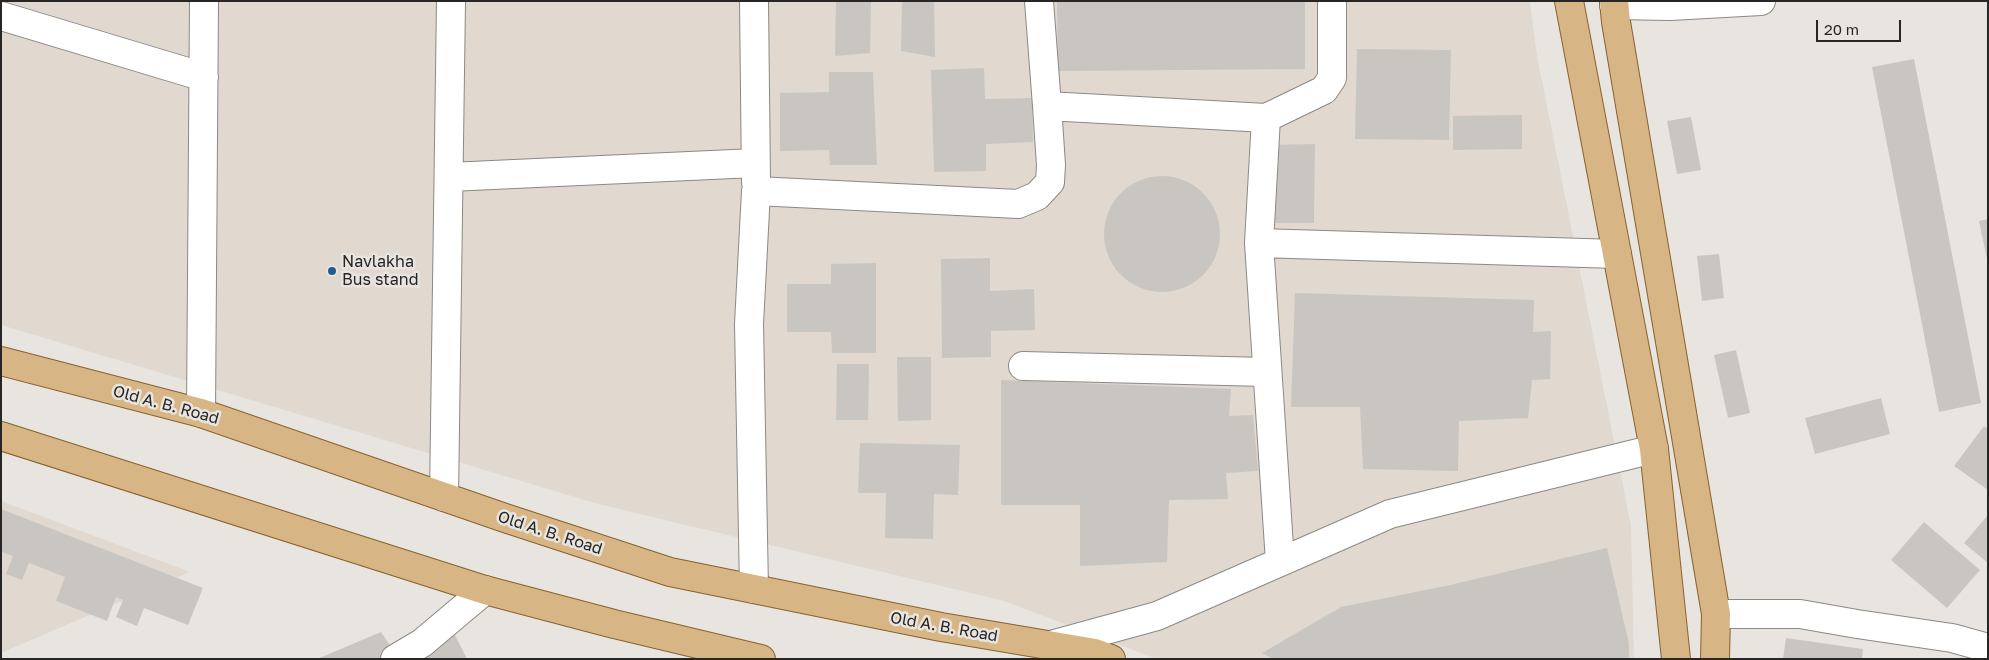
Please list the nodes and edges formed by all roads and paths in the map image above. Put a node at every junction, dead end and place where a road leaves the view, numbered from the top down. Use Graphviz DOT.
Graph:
graph roads {
  1 [pos="204,1"];
  2 [pos="451,1"];
  3 [pos="754,1"];
  4 [pos="1039,1"];
  5 [pos="1332,1"];
  6 [pos="1569,1"];
  7 [pos="1761,1"];
  8 [pos="1729,2"];
  9 [pos="1614,3"];
  10 [pos="1,16"];
  11 [pos="204,77"];
  12 [pos="1046,106"];
  13 [pos="1266,118"];
  14 [pos="755,163"];
  15 [pos="449,177"];
  16 [pos="756,191"];
  17 [pos="1259,243"];
  18 [pos="1617,254"];
  19 [pos="1,361"];
  20 [pos="1023,366"];
  21 [pos="1266,372"];
  22 [pos="201,413"];
  23 [pos="1,436"];
  24 [pos="1654,449"];
  25 [pos="444,496"];
  26 [pos="1280,562"];
  27 [pos="485,590"];
  28 [pos="754,590"];
  29 [pos="1716,614"];
  30 [pos="1051,646"];
  31 [pos="1988,648"];
  32 [pos="395,659"];
  33 [pos="761,659"];
  34 [pos="1111,659"];
  35 [pos="1676,659"];
  36 [pos="1715,659"];
  1 -- 11 [label="street"];
  2 -- 15 [label="street"];
  3 -- 14 [label="street"];
  4 -- 12 [label="street"];
  5 -- 13 [label="street"];
  6 -- 18 [label="main road"];
  7 -- 8 [label="street"];
  8 -- 9 [label="street"];
  9 -- 29 [label="main road"];
  10 -- 11 [label="street"];
  11 -- 22 [label="street"];
  12 -- 13 [label="street"];
  12 -- 16 [label="street"];
  13 -- 17 [label="street"];
  14 -- 15 [label="street"];
  14 -- 16 [label="street"];
  15 -- 25 [label="street"];
  16 -- 28 [label="street"];
  17 -- 18 [label="street"];
  17 -- 21 [label="street"];
  18 -- 24 [label="main road"];
  19 -- 22 [label="main road, Old A. B. Road"];
  20 -- 21 [label="street"];
  21 -- 26 [label="street"];
  22 -- 25 [label="main road, Old A. B. Road"];
  23 -- 27 [label="main road"];
  24 -- 26 [label="street"];
  24 -- 35 [label="main road"];
  25 -- 28 [label="main road, Old A. B. Road"];
  26 -- 30 [label="street"];
  27 -- 32 [label="street"];
  27 -- 33 [label="main road"];
  28 -- 30 [label="main road, Old A. B. Road"];
  29 -- 31 [label="street"];
  29 -- 36 [label="main road"];
  30 -- 34 [label="main road, Old A. B. Road"];
}
